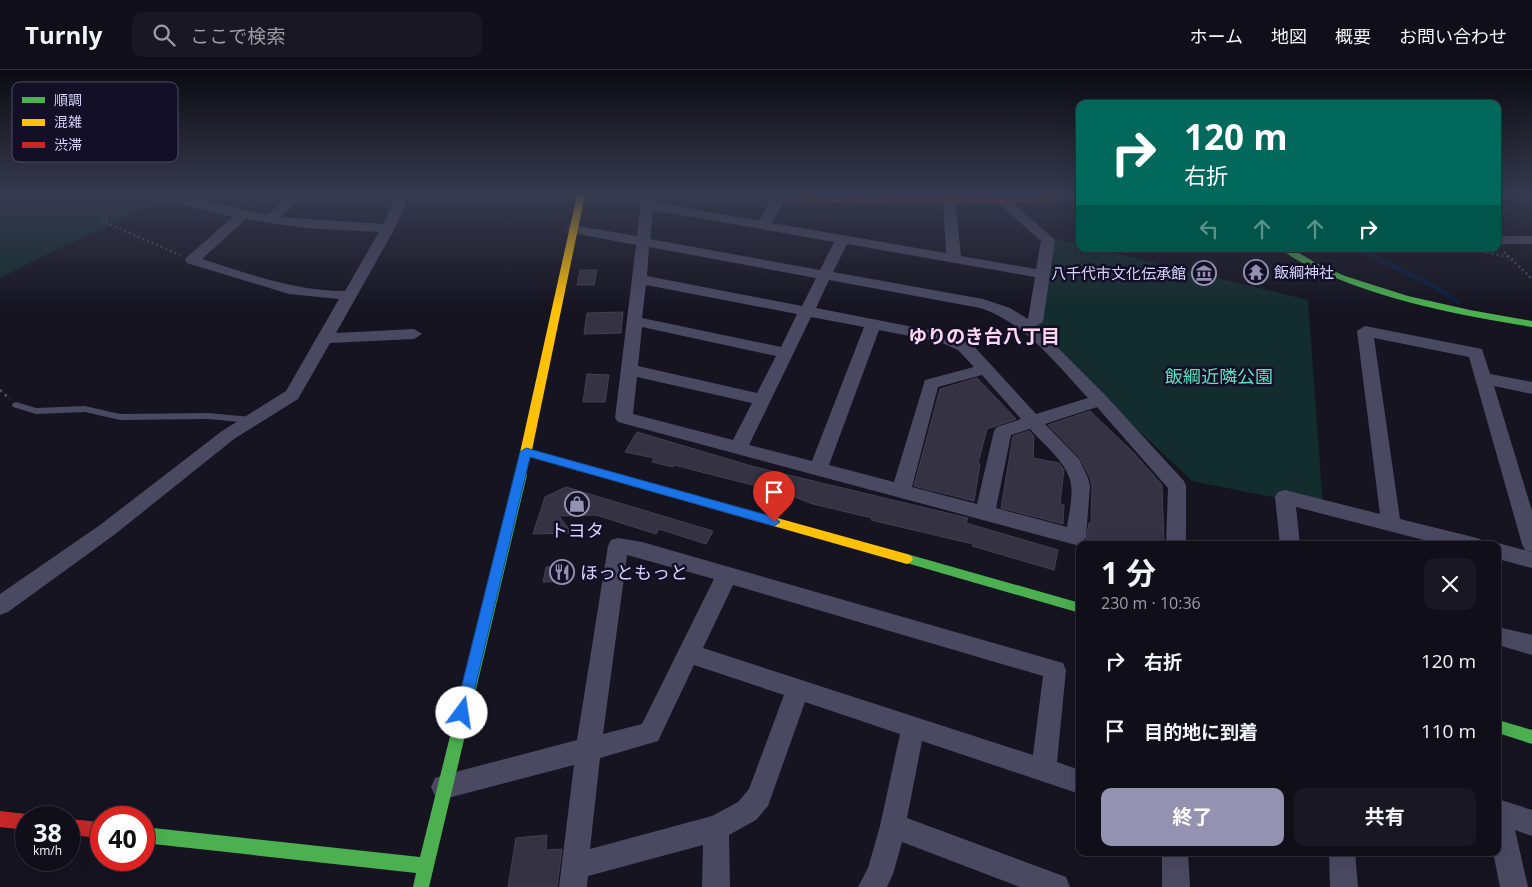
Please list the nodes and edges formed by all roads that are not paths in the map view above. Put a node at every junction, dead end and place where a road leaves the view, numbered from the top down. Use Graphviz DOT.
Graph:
graph roads {
  1 [pos="222,233"];
  2 [pos="385,233"];
  3 [pos="572,233"];
  4 [pos="601,233"];
  5 [pos="644,233"];
  6 [pos="803,233"];
  7 [pos="952,233"];
  8 [pos="1040,233"];
  9 [pos="842,240"];
  10 [pos="1501,240"];
  11 [pos="1532,240"];
  12 [pos="643,241"];
  13 [pos="1290,252"];
  14 [pos="954,259"];
  15 [pos="825,274"];
  16 [pos="1042,274"];
  17 [pos="640,279"];
  18 [pos="348,295"];
  19 [pos="806,312"];
  20 [pos="635,321"];
  21 [pos="873,324"];
  22 [pos="1026,324"];
  23 [pos="1532,324"];
  24 [pos="414,334"];
  25 [pos="325,338"];
  26 [pos="786,353"];
  27 [pos="985,369"];
  28 [pos="630,370"];
  29 [pos="1484,378"];
  30 [pos="1532,388"];
  31 [pos="762,400"];
  32 [pos="1100,400"];
  33 [pos="16,405"];
  34 [pos="254,420"];
  35 [pos="1031,421"];
  36 [pos="738,449"];
  37 [pos="526,452"];
  38 [pos="818,469"];
  39 [pos="901,491"];
  40 [pos="985,513"];
  41 [pos="1391,524"];
  42 [pos="1176,541"];
  43 [pos="1290,541"];
  44 [pos="1457,541"];
  45 [pos="1532,544"];
  46 [pos="1501,552"];
  47 [pos="1532,560"];
  48 [pos="727,575"];
  49 [pos="0,606"];
  50 [pos="1076,607"];
  51 [pos="1501,637"];
  52 [pos="1532,645"];
  53 [pos="687,653"];
  54 [pos="798,689"];
  55 [pos="913,727"];
  56 [pos="1501,728"];
  57 [pos="1532,736"];
  58 [pos="588,751"];
  59 [pos="1044,770"];
  60 [pos="1076,781"];
  61 [pos="444,787"];
  62 [pos="1501,814"];
  63 [pos="0,819"];
  64 [pos="15,821"];
  65 [pos="1532,823"];
  66 [pos="893,826"];
  67 [pos="1501,827"];
  68 [pos="716,828"];
  69 [pos="155,836"];
  70 [pos="1175,856"];
  71 [pos="1342,856"];
  72 [pos="425,866"];
  73 [pos="574,877"];
  74 [pos="1028,882"];
  75 [pos="421,887"];
  76 [pos="716,887"];
  77 [pos="872,887"];
  78 [pos="1056,887"];
  79 [pos="1176,887"];
  80 [pos="1344,887"];
  81 [pos="1514,887"];
  1 -- 18 [label="street"];
  2 -- 18 [label="street"];
  3 -- 37 [label="street"];
  4 -- 12 [label="street"];
  5 -- 12 [label="street"];
  6 -- 9 [label="street"];
  7 -- 14 [label="street"];
  8 -- 16 [label="street"];
  9 -- 14 [label="street"];
  9 -- 15 [label="street"];
  10 -- 11 [label="street"];
  12 -- 15 [label="street"];
  12 -- 17 [label="street"];
  13 -- 23 [label="street"];
  14 -- 16 [label="street"];
  15 -- 19 [label="street"];
  15 -- 22 [label="street"];
  16 -- 22 [label="street"];
  17 -- 19 [label="street"];
  17 -- 20 [label="street"];
  18 -- 25 [label="street"];
  19 -- 21 [label="street"];
  19 -- 26 [label="street"];
  20 -- 26 [label="street"];
  20 -- 28 [label="street"];
  21 -- 27 [label="street"];
  21 -- 38 [label="street"];
  22 -- 32 [label="street"];
  24 -- 25 [label="street"];
  25 -- 34 [label="street"];
  26 -- 31 [label="street"];
  27 -- 35 [label="street"];
  27 -- 39 [label="street"];
  28 -- 31 [label="street"];
  28 -- 36 [label="street"];
  29 -- 30 [label="street"];
  29 -- 41 [label="street"];
  29 -- 45 [label="street"];
  31 -- 36 [label="street"];
  32 -- 35 [label="street"];
  32 -- 42 [label="street"];
  33 -- 34 [label="lane"];
  34 -- 49 [label="street"];
  35 -- 40 [label="street"];
  35 -- 40 [label="street"];
  36 -- 38 [label="street"];
  37 -- 50 [label="street"];
  37 -- 61 [label="street"];
  38 -- 39 [label="street"];
  39 -- 40 [label="street"];
  41 -- 43 [label="street"];
  41 -- 44 [label="street"];
  46 -- 47 [label="street"];
  48 -- 53 [label="street"];
  48 -- 58 [label="street"];
  48 -- 59 [label="street"];
  51 -- 52 [label="street"];
  53 -- 54 [label="street"];
  53 -- 58 [label="street"];
  54 -- 55 [label="street"];
  54 -- 68 [label="street"];
  55 -- 59 [label="street"];
  55 -- 66 [label="street"];
  56 -- 57 [label="street"];
  58 -- 61 [label="street"];
  58 -- 73 [label="street"];
  59 -- 60 [label="street"];
  61 -- 72 [label="street"];
  62 -- 65 [label="street"];
  63 -- 64 [label="street"];
  66 -- 74 [label="street"];
  66 -- 77 [label="street"];
  67 -- 81 [label="street"];
  68 -- 73 [label="street"];
  68 -- 76 [label="street"];
  69 -- 72 [label="street"];
  70 -- 79 [label="street"];
  71 -- 80 [label="street"];
  72 -- 75 [label="street"];
  74 -- 78 [label="street"];
}
